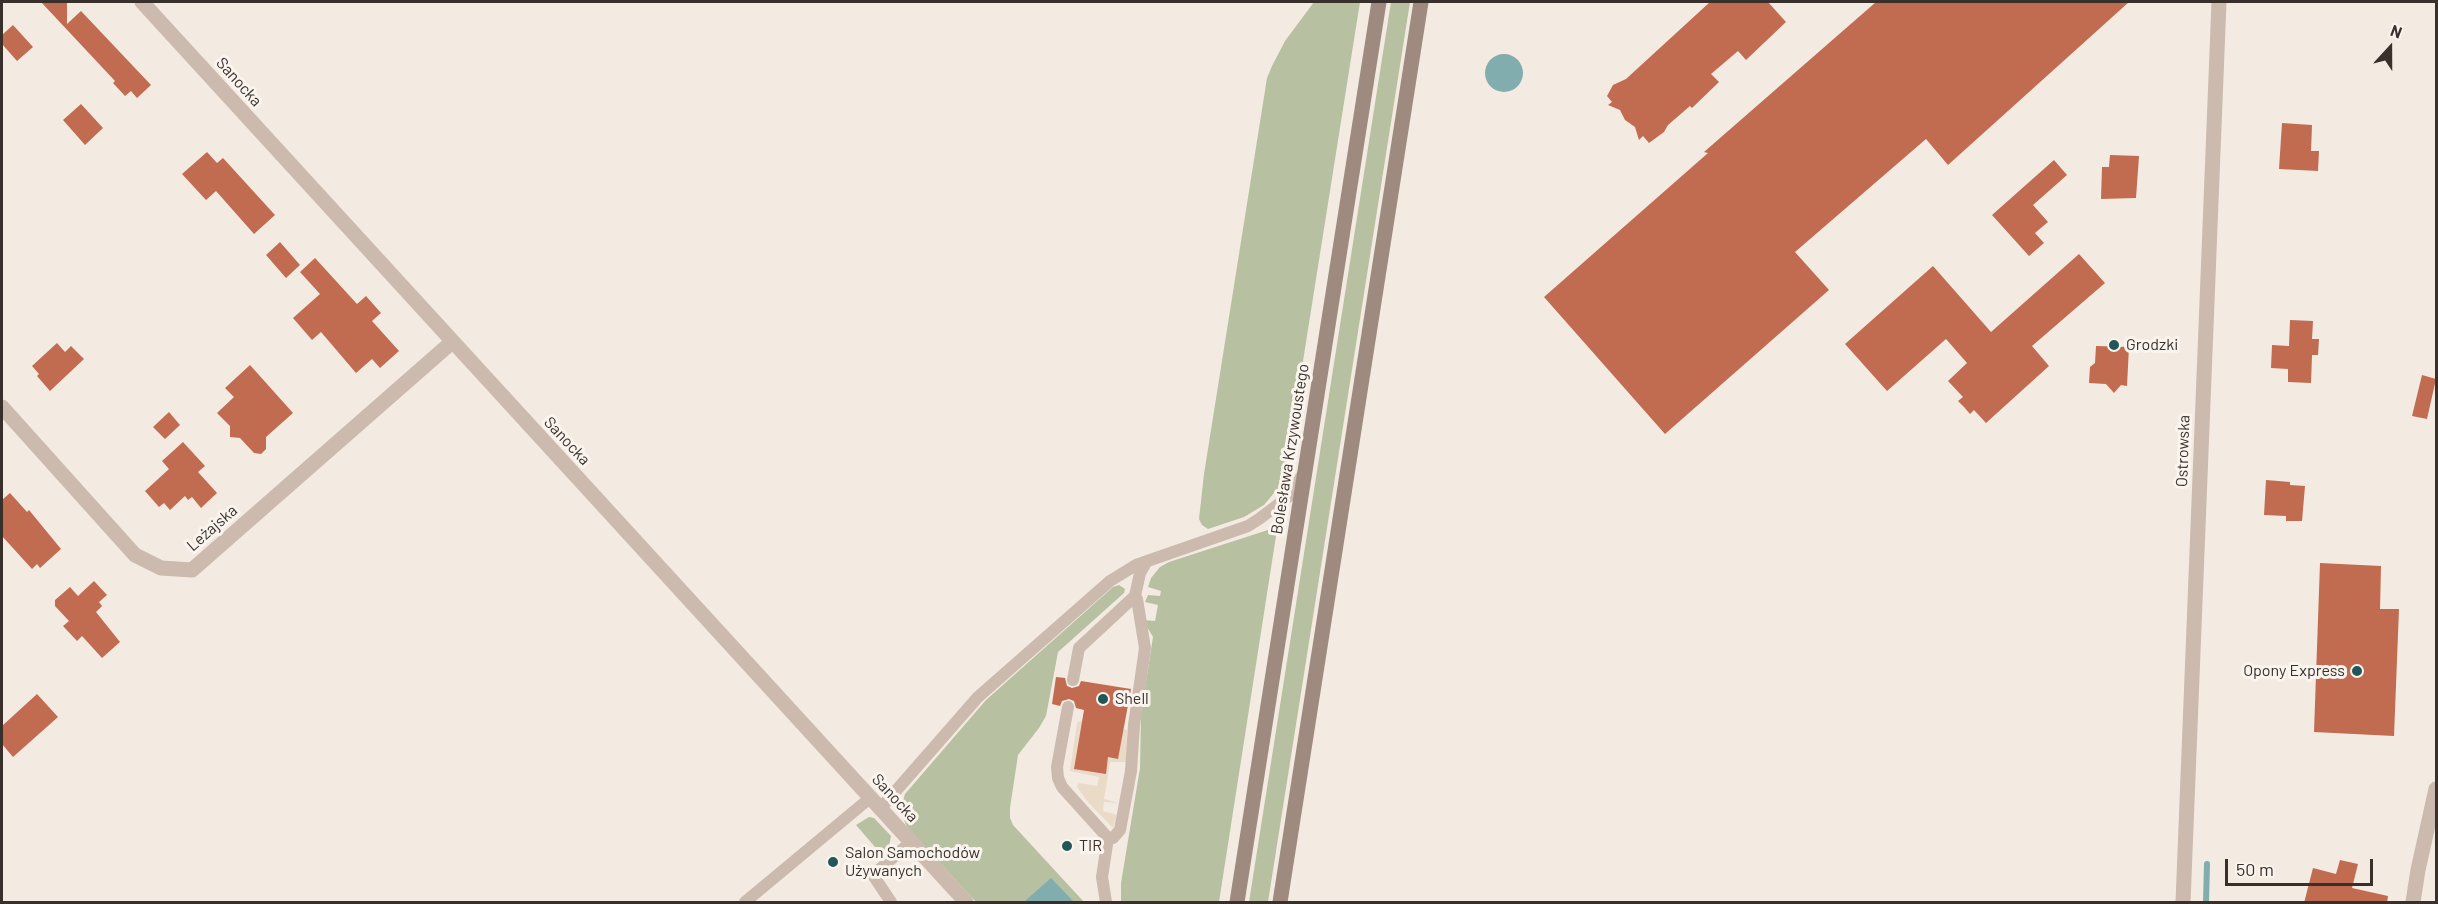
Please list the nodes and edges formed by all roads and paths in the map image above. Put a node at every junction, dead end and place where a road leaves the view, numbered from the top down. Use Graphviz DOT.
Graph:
graph roads {
  1 [pos="142,2"];
  2 [pos="1379,2"];
  3 [pos="1421,2"];
  4 [pos="2219,2"];
  5 [pos="452,342"];
  6 [pos="2,407"];
  7 [pos="1305,467"];
  8 [pos="1147,561"];
  9 [pos="1134,596"];
  10 [pos="1073,680"];
  11 [pos="1068,707"];
  12 [pos="2436,789"];
  13 [pos="875,804"];
  14 [pos="1108,838"];
  15 [pos="911,842"];
  16 [pos="745,903"];
  17 [pos="891,903"];
  18 [pos="966,903"];
  19 [pos="1106,903"];
  20 [pos="1238,903"];
  21 [pos="1280,903"];
  22 [pos="2183,903"];
  23 [pos="2413,903"];
  1 -- 5 [label="street, Sanocka"];
  2 -- 7 [label="main road, Bolesława Krzywoustego"];
  3 -- 21 [label="main road"];
  4 -- 22 [label="street, Ostrowska"];
  5 -- 6 [label="street, Leżajska"];
  5 -- 13 [label="street, Sanocka"];
  7 -- 8 [label="lane"];
  7 -- 20 [label="main road, Bolesława Krzywoustego"];
  8 -- 9 [label="lane"];
  8 -- 13 [label="lane"];
  9 -- 10 [label="lane"];
  9 -- 14 [label="lane"];
  11 -- 14 [label="lane"];
  12 -- 23 [label="street"];
  13 -- 15 [label="street, Sanocka"];
  13 -- 16 [label="lane"];
  14 -- 19 [label="lane"];
  15 -- 17 [label="lane"];
  15 -- 18 [label="street, Sanocka"];
}
